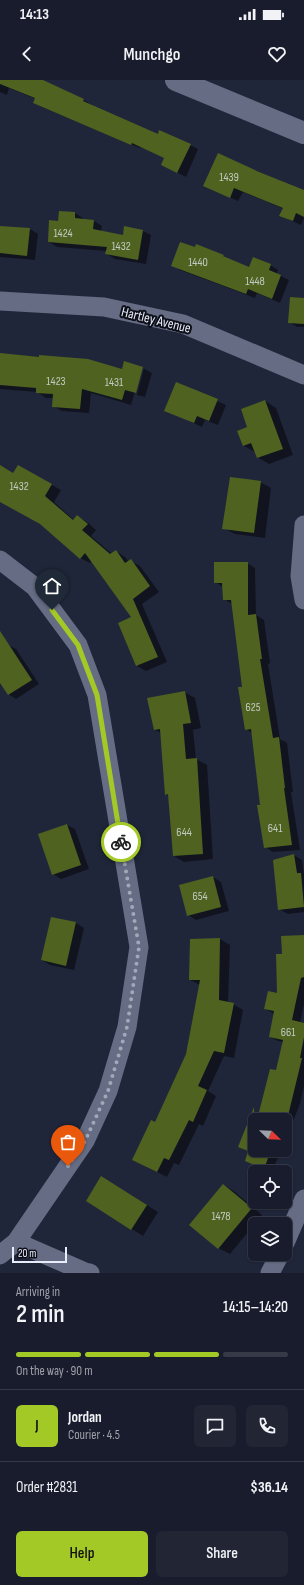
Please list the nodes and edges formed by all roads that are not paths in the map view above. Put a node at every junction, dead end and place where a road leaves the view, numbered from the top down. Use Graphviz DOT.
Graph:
graph roads {
  1 [pos="176,80"];
  2 [pos="304,133"];
  3 [pos="0,301"];
  4 [pos="304,375"];
  5 [pos="304,525"];
  6 [pos="0,560"];
  7 [pos="304,600"];
  8 [pos="304,1199"];
  9 [pos="292,1227"];
  10 [pos="16,1242"];
  11 [pos="0,1255"];
  12 [pos="276,1261"];
  13 [pos="90,1273"];
  14 [pos="270,1273"];
  1 -- 2 [label="street"];
  3 -- 4 [label="street, Hartley Avenue"];
  5 -- 7 [label="street"];
  6 -- 10 [label="street"];
  8 -- 9 [label="street"];
  10 -- 11 [label="street"];
  10 -- 13 [label="street"];
  12 -- 14 [label="street"];
}
